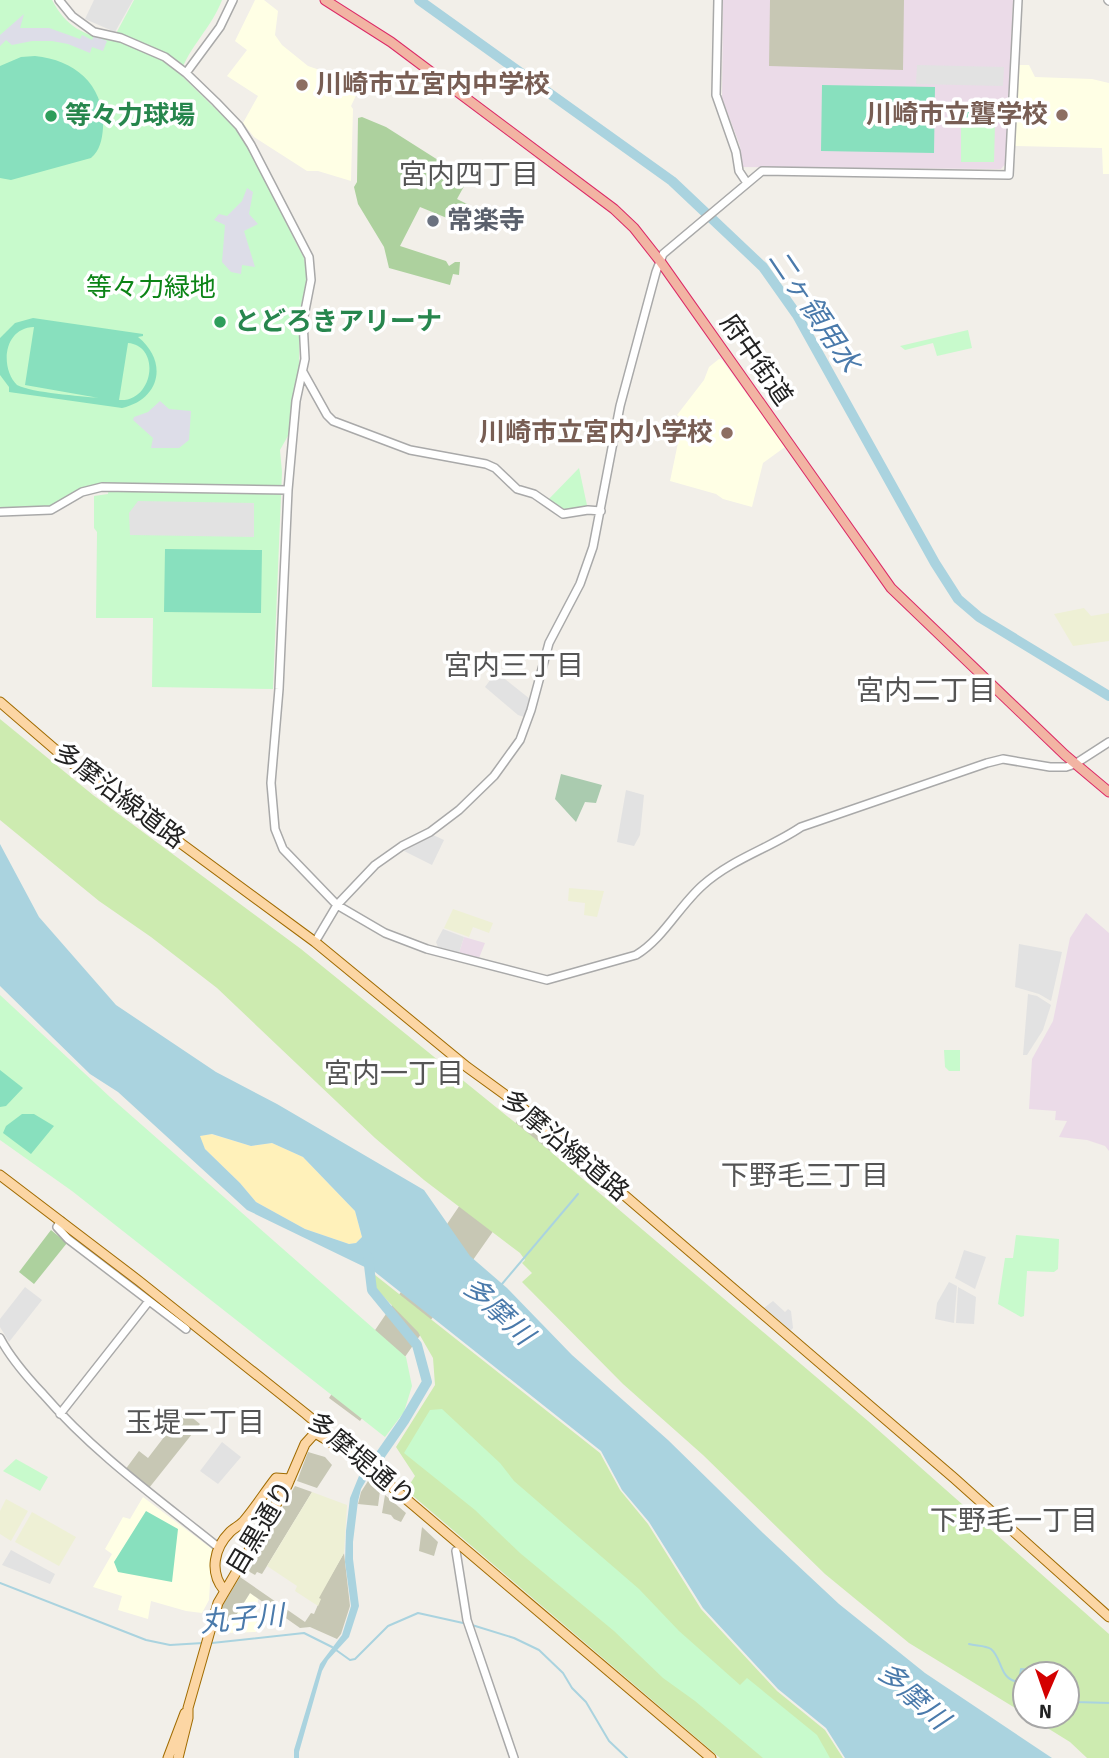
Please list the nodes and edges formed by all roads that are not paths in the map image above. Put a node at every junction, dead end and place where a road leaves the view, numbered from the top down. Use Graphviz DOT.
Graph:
graph roads {
  1 [pos="59,0"];
  2 [pos="233,0"];
  3 [pos="325,0"];
  4 [pos="718,0"];
  5 [pos="1018,0"];
  6 [pos="186,73"];
  7 [pos="747,183"];
  8 [pos="660,261"];
  9 [pos="303,372"];
  10 [pos="288,491"];
  11 [pos="0,512"];
  12 [pos="601,512"];
  13 [pos="0,702"];
  14 [pos="1109,742"];
  15 [pos="1075,764"];
  16 [pos="1109,792"];
  17 [pos="337,905"];
  18 [pos="315,942"];
  19 [pos="0,1175"];
  20 [pos="61,1221"];
  21 [pos="149,1301"];
  22 [pos="186,1329"];
  23 [pos="0,1338"];
  24 [pos="60,1413"];
  25 [pos="353,1454"];
  26 [pos="290,1479"];
  27 [pos="218,1546"];
  28 [pos="456,1550"];
  29 [pos="224,1590"];
  30 [pos="1109,1617"];
  31 [pos="188,1709"];
  32 [pos="169,1758"];
  33 [pos="178,1758"];
  34 [pos="514,1758"];
  35 [pos="711,1758"];
  1 -- 6 [label="street"];
  2 -- 6 [label="street"];
  3 -- 8 [label="highway, 府中街道"];
  4 -- 7 [label="street"];
  5 -- 7 [label="street"];
  6 -- 9 [label="street"];
  7 -- 8 [label="street"];
  8 -- 12 [label="street"];
  8 -- 15 [label="highway, 府中街道"];
  9 -- 10 [label="street"];
  9 -- 12 [label="street"];
  10 -- 11 [label="street"];
  10 -- 17 [label="street"];
  12 -- 17 [label="street"];
  13 -- 18 [label="main road, 多摩沿線道路"];
  14 -- 15 [label="street"];
  15 -- 16 [label="highway, 府中街道"];
  15 -- 17 [label="street"];
  17 -- 18 [label="street"];
  18 -- 30 [label="main road, 多摩沿線道路"];
  19 -- 20 [label="main road, 多摩堤通り"];
  20 -- 21 [label="street"];
  20 -- 25 [label="main road, 多摩堤通り"];
  21 -- 22 [label="street"];
  21 -- 24 [label="street"];
  23 -- 24 [label="street"];
  24 -- 27 [label="street"];
  25 -- 26 [label="main road, 目黒通り"];
  25 -- 35 [label="main road, 多摩堤通り"];
  26 -- 27 [label="main road"];
  26 -- 29 [label="main road, 目黒通り"];
  27 -- 29 [label="main road"];
  28 -- 34 [label="street"];
  29 -- 31 [label="main road, 目黒通り"];
  31 -- 32 [label="main road, 目黒通り"];
  31 -- 33 [label="main road, 目黒通り"];
}
